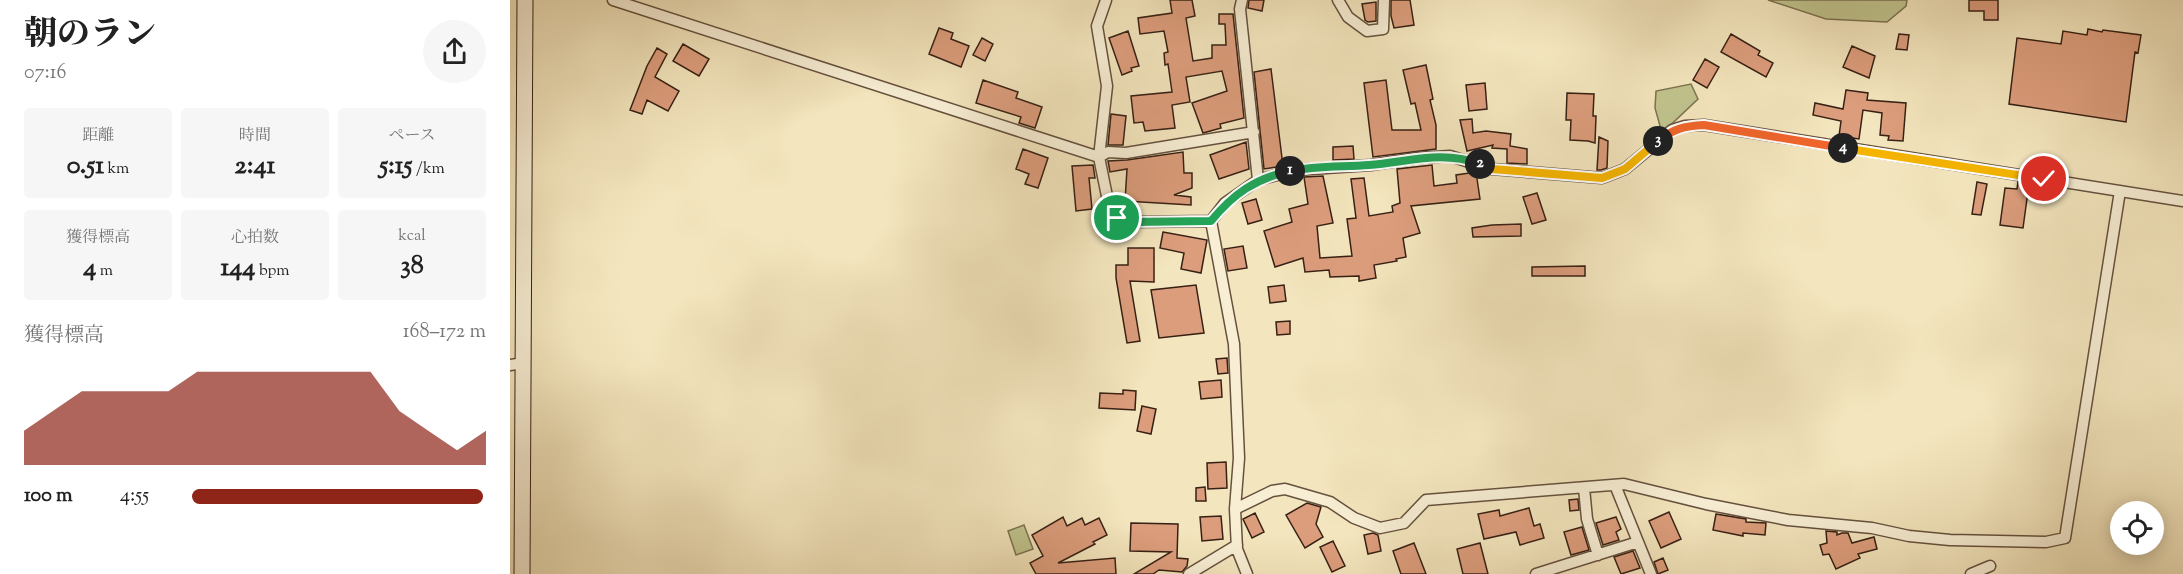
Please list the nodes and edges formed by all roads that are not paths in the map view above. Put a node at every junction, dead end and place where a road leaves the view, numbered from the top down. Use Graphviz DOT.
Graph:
graph roads {
  1 [pos="525,0"];
  2 [pos="613,0"];
  3 [pos="1106,0"];
  4 [pos="1242,0"];
  5 [pos="1338,0"];
  6 [pos="1384,0"];
  7 [pos="1254,132"];
  8 [pos="1099,157"];
  9 [pos="1258,180"];
  10 [pos="2120,191"];
  11 [pos="2183,201"];
  12 [pos="1211,221"];
  13 [pos="517,364"];
  14 [pos="1615,485"];
  15 [pos="1584,488"];
  16 [pos="1235,510"];
  17 [pos="1638,542"];
  18 [pos="1237,545"];
  19 [pos="1598,555"];
  20 [pos="1990,566"];
  21 [pos="522,574"];
  22 [pos="1188,574"];
  23 [pos="1247,574"];
  24 [pos="1536,574"];
  25 [pos="1652,574"];
  26 [pos="1971,574"];
  1 -- 13 [label="street"];
  2 -- 8 [label="street"];
  3 -- 8 [label="street"];
  4 -- 7 [label="street"];
  5 -- 6 [label="street"];
  7 -- 8 [label="street"];
  7 -- 9 [label="street"];
  8 -- 12 [label="street"];
  9 -- 10 [label="street"];
  9 -- 12 [label="street"];
  10 -- 11 [label="street"];
  10 -- 14 [label="street"];
  12 -- 16 [label="street"];
  13 -- 21 [label="street"];
  14 -- 15 [label="street"];
  14 -- 17 [label="street"];
  15 -- 16 [label="street"];
  15 -- 19 [label="street"];
  16 -- 18 [label="street"];
  17 -- 19 [label="street"];
  17 -- 25 [label="street"];
  18 -- 22 [label="street"];
  18 -- 23 [label="street"];
  19 -- 24 [label="street"];
  20 -- 26 [label="street"];
}
